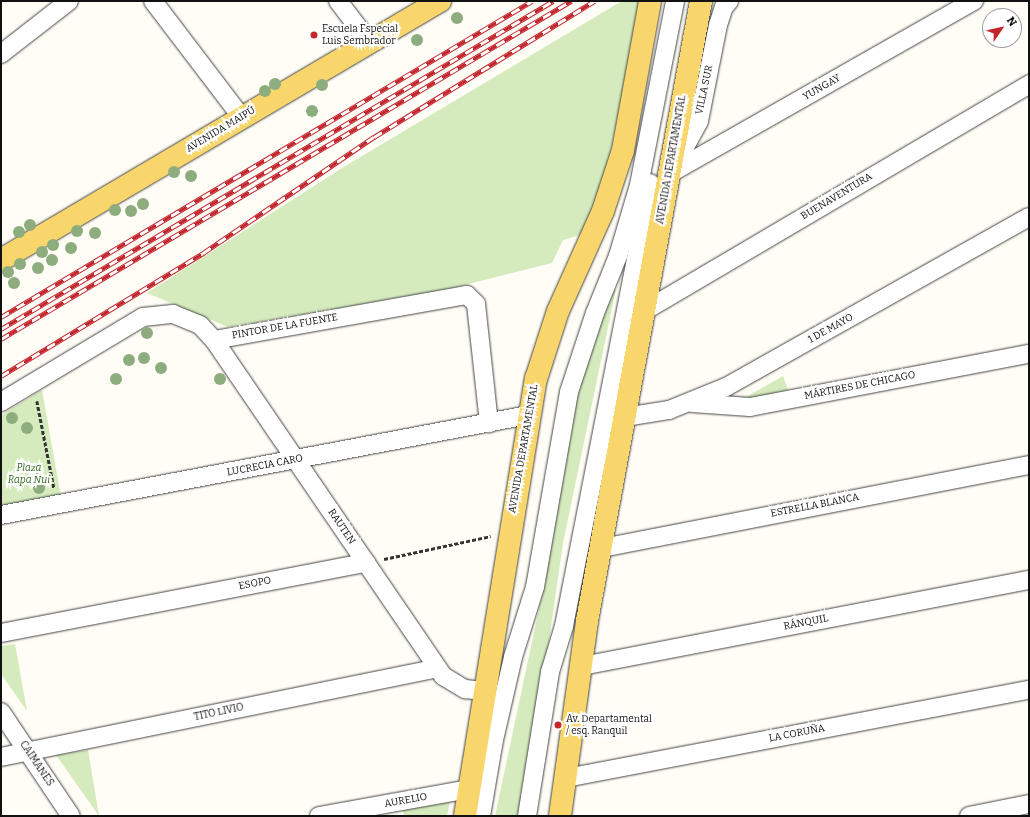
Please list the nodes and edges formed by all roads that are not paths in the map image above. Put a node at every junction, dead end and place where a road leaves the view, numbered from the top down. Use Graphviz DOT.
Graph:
graph roads {
  1 [pos="69,1"];
  2 [pos="153,1"];
  3 [pos="338,1"];
  4 [pos="440,1"];
  5 [pos="650,1"];
  6 [pos="675,1"];
  7 [pos="684,1"];
  8 [pos="701,1"];
  9 [pos="730,1"];
  10 [pos="974,1"];
  11 [pos="370,43"];
  12 [pos="1,54"];
  13 [pos="1029,84"];
  14 [pos="242,118"];
  15 [pos="669,174"];
  16 [pos="1029,217"];
  17 [pos="2,257"];
  18 [pos="646,310"];
  19 [pos="214,340"];
  20 [pos="1029,354"];
  21 [pos="1,402"];
  22 [pos="689,402"];
  23 [pos="528,415"];
  24 [pos="625,417"];
  25 [pos="489,423"];
  26 [pos="295,460"];
  27 [pos="1029,465"];
  28 [pos="1,515"];
  29 [pos="602,548"];
  30 [pos="366,563"];
  31 [pos="1029,580"];
  32 [pos="1,633"];
  33 [pos="582,666"];
  34 [pos="437,668"];
  35 [pos="1029,690"];
  36 [pos="484,691"];
  37 [pos="1,712"];
  38 [pos="28,752"];
  39 [pos="1,757"];
  40 [pos="566,778"];
  41 [pos="469,789"];
  42 [pos="1029,804"];
  43 [pos="71,816"];
  44 [pos="319,816"];
  45 [pos="465,816"];
  46 [pos="481,816"];
  47 [pos="527,816"];
  48 [pos="560,816"];
  49 [pos="969,816"];
  1 -- 12 [label="street"];
  2 -- 14 [label="street"];
  3 -- 11 [label="street"];
  4 -- 11 [label="main road, AVENIDA MAIPÚ"];
  5 -- 23 [label="main road, AVENIDA DEPARTAMENTAL"];
  6 -- 46 [label="street"];
  7 -- 47 [label="street"];
  8 -- 15 [label="main road, AVENIDA DEPARTAMENTAL"];
  9 -- 15 [label="street, VILLA SUR"];
  10 -- 15 [label="street, YUNGAY"];
  11 -- 14 [label="main road, AVENIDA MAIPÚ"];
  13 -- 18 [label="street, BUENAVENTURA"];
  14 -- 17 [label="main road, AVENIDA MAIPÚ"];
  15 -- 18 [label="main road, AVENIDA DEPARTAMENTAL"];
  16 -- 22 [label="street, 1 DE MAYO"];
  18 -- 24 [label="main road, AVENIDA DEPARTAMENTAL"];
  19 -- 21 [label="street"];
  19 -- 25 [label="street, PINTOR DE LA FUENTE"];
  19 -- 26 [label="street, RAUTEN"];
  20 -- 22 [label="street, MÁRTIRES DE CHICAGO"];
  22 -- 24 [label="street, 1 DE MAYO"];
  23 -- 25 [label="street, LUCRECIA CARO"];
  23 -- 36 [label="main road, AVENIDA DEPARTAMENTAL"];
  24 -- 29 [label="main road, AVENIDA DEPARTAMENTAL"];
  25 -- 26 [label="street, LUCRECIA CARO"];
  26 -- 28 [label="street, LUCRECIA CARO"];
  26 -- 30 [label="street, RAUTEN"];
  27 -- 29 [label="street, ESTRELLA BLANCA"];
  29 -- 33 [label="main road, AVENIDA DEPARTAMENTAL"];
  30 -- 32 [label="street, ESOPO"];
  30 -- 34 [label="street, RAUTEN"];
  31 -- 33 [label="street, RÁNQUIL"];
  33 -- 40 [label="main road, AVENIDA DEPARTAMENTAL"];
  34 -- 36 [label="street, RAUTEN"];
  34 -- 38 [label="street, TITO LIVIO"];
  35 -- 40 [label="street, LA CORUÑA"];
  36 -- 41 [label="main road, AVENIDA DEPARTAMENTAL"];
  37 -- 38 [label="street, CAIMANES"];
  38 -- 39 [label="street, TITO LIVIO"];
  38 -- 43 [label="street, CAIMANES"];
  40 -- 48 [label="main road, AVENIDA DEPARTAMENTAL"];
  41 -- 44 [label="street, AURELIO"];
  41 -- 45 [label="main road, AVENIDA DEPARTAMENTAL"];
  42 -- 49 [label="street"];
}
